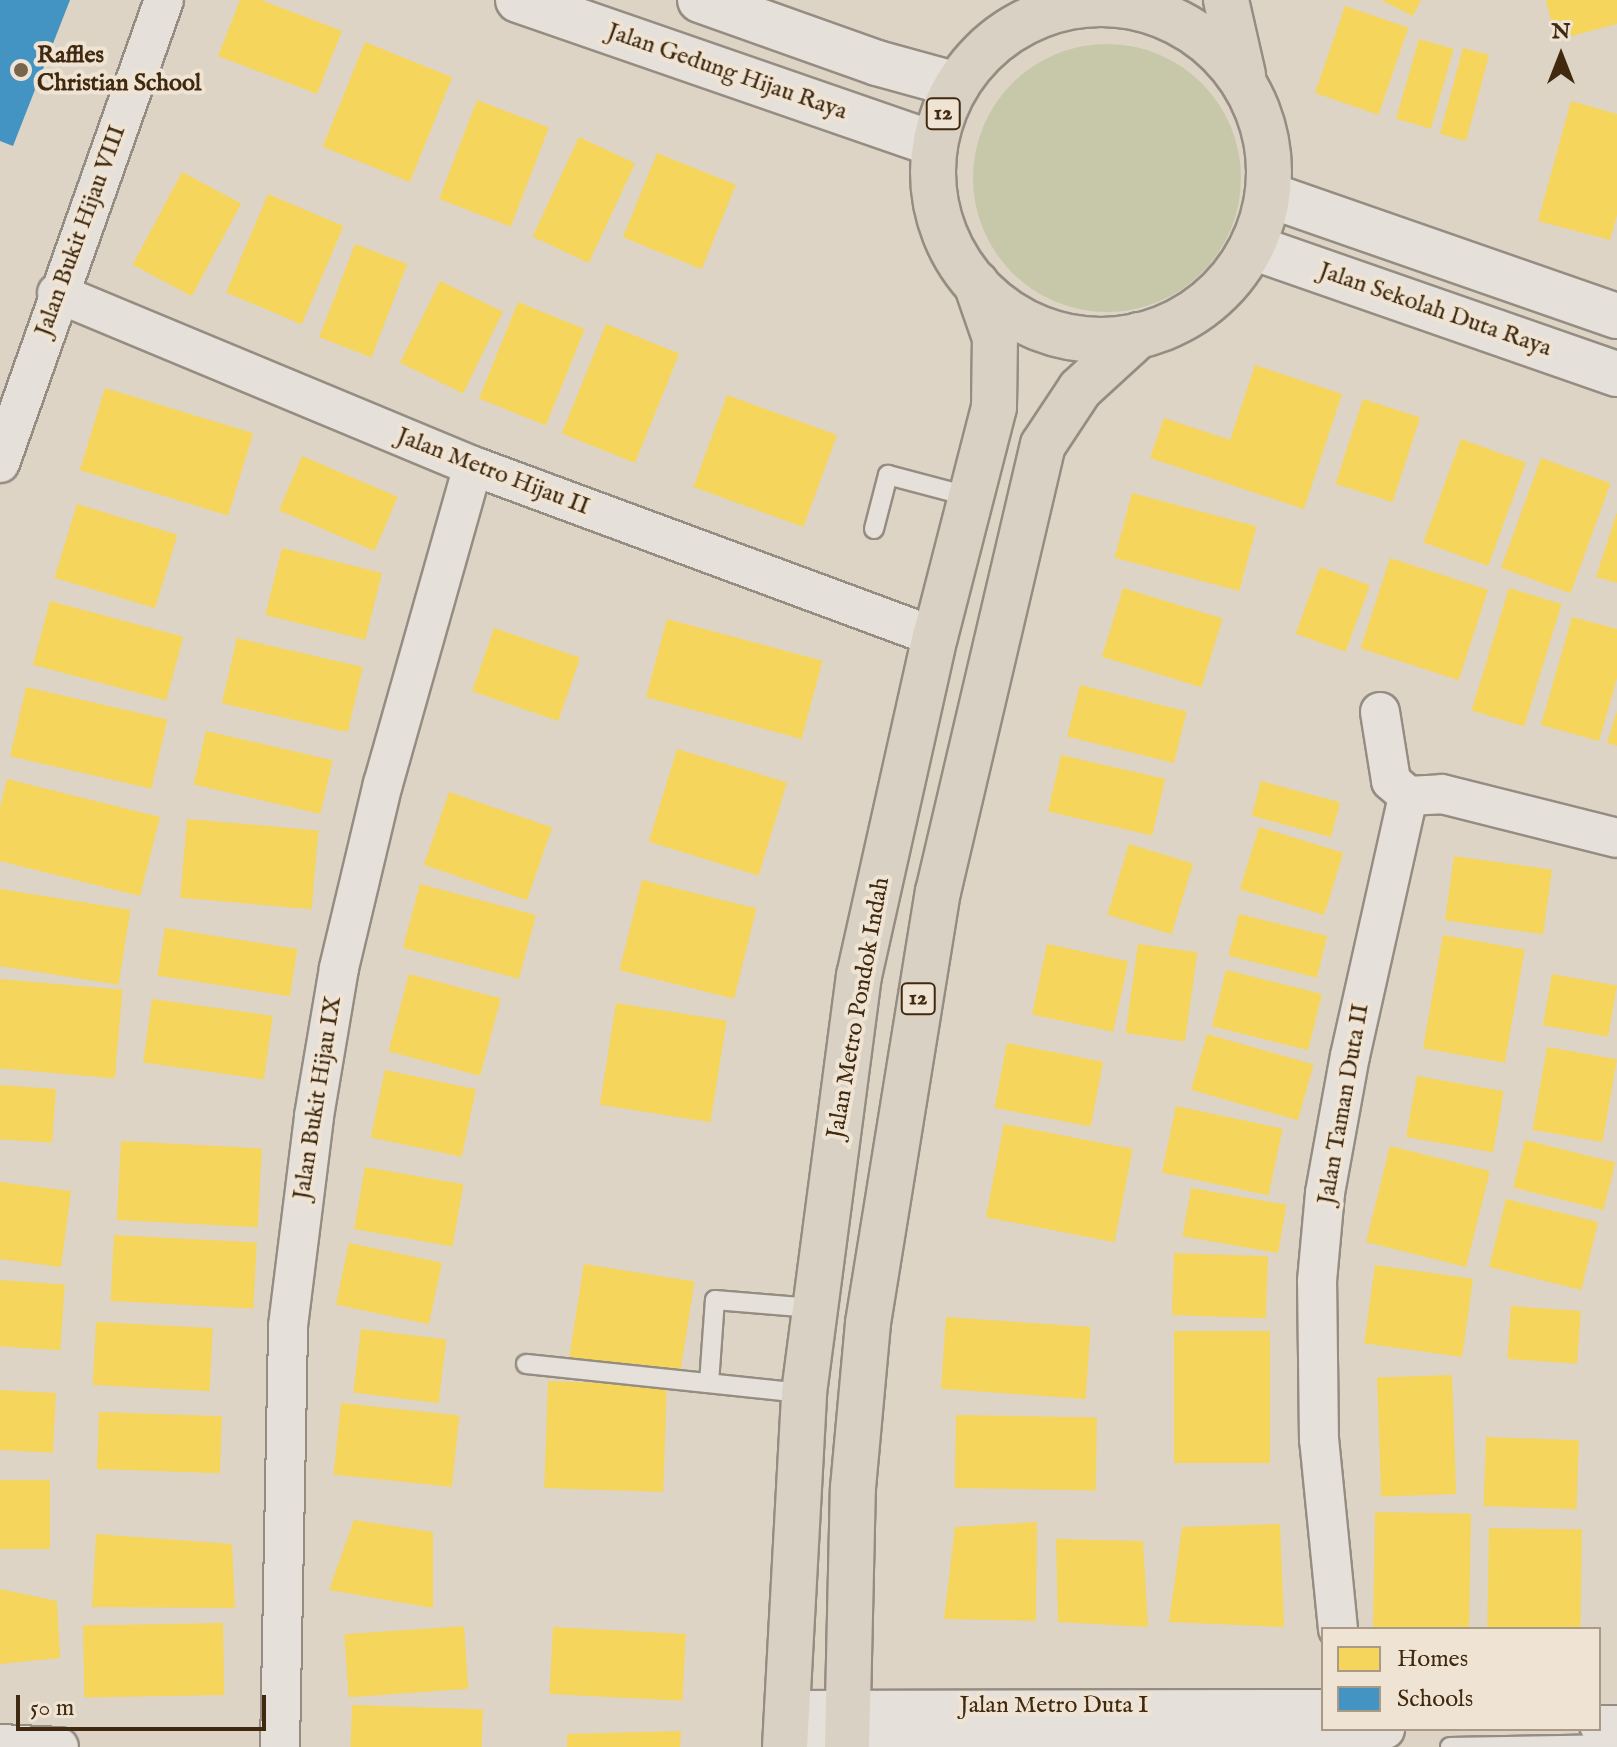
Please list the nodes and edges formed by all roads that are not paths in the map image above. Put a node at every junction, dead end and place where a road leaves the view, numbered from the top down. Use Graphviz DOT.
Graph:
graph roads {
  1 [pos="164,0"];
  2 [pos="518,0"];
  3 [pos="700,0"];
  4 [pos="1226,0"];
  5 [pos="1082,3"];
  6 [pos="877,63"];
  7 [pos="1244,81"];
  8 [pos="957,85"];
  9 [pos="861,118"];
  10 [pos="935,144"];
  11 [pos="1269,195"];
  12 [pos="1359,227"];
  13 [pos="1252,247"];
  14 [pos="1337,276"];
  15 [pos="976,283"];
  16 [pos="57,293"];
  17 [pos="1617,316"];
  18 [pos="1139,335"];
  19 [pos="1617,374"];
  20 [pos="0,463"];
  21 [pos="473,466"];
  22 [pos="971,497"];
  23 [pos="874,529"];
  24 [pos="935,637"];
  25 [pos="1380,712"];
  26 [pos="1408,796"];
  27 [pos="1617,838"];
  28 [pos="812,1308"];
  29 [pos="526,1364"];
  30 [pos="709,1383"];
  31 [pos="804,1393"];
  32 [pos="1338,1627"];
  33 [pos="1181,1706"];
  34 [pos="1321,1709"];
  35 [pos="1034,1724"];
  36 [pos="1378,1731"];
  37 [pos="847,1732"];
  38 [pos="785,1733"];
  39 [pos="1349,1739"];
  40 [pos="0,1744"];
  41 [pos="930,1744"];
  42 [pos="1617,1744"];
  43 [pos="1181,1745"];
  44 [pos="59,1747"];
  45 [pos="280,1747"];
  46 [pos="1450,1747"];
  1 -- 16 [label="street, Jalan Bukit Hijau VIII"];
  2 -- 9 [label="street, Jalan Gedung Hijau Raya"];
  3 -- 6 [label="street"];
  4 -- 7 [label="highway, 12"];
  5 -- 7 [label="highway, 12"];
  5 -- 8 [label="highway, 12"];
  6 -- 8 [label="street"];
  6 -- 9 [label="street"];
  7 -- 11 [label="highway, 12"];
  8 -- 10 [label="highway, 12"];
  9 -- 10 [label="street, Jalan Gedung Hijau Raya"];
  10 -- 15 [label="highway, 12"];
  11 -- 12 [label="street"];
  11 -- 13 [label="highway, 12"];
  12 -- 14 [label="street"];
  12 -- 17 [label="street"];
  13 -- 14 [label="street, Jalan Sekolah Duta Raya"];
  13 -- 18 [label="highway, 12"];
  14 -- 19 [label="street, Jalan Sekolah Duta Raya"];
  15 -- 18 [label="highway, 12"];
  15 -- 22 [label="highway, Jalan Metro Pondok Indah / 12"];
  16 -- 20 [label="street, Jalan Bukit Hijau VIII"];
  16 -- 21 [label="street, Jalan Metro Hijau II"];
  18 -- 37 [label="highway, 12"];
  21 -- 24 [label="street, Jalan Metro Hijau II"];
  21 -- 45 [label="street, Jalan Bukit Hijau IX"];
  22 -- 23 [label="lane"];
  22 -- 24 [label="highway, Jalan Metro Pondok Indah / 12"];
  24 -- 28 [label="highway, Jalan Metro Pondok Indah / 12"];
  25 -- 26 [label="street"];
  26 -- 27 [label="street"];
  26 -- 32 [label="street, Jalan Taman Duta II"];
  28 -- 30 [label="lane"];
  28 -- 31 [label="highway, Jalan Metro Pondok Indah / 12"];
  29 -- 30 [label="lane"];
  30 -- 31 [label="lane"];
  31 -- 38 [label="highway, Jalan Metro Pondok Indah / 12"];
  33 -- 34 [label="street, Jalan Metro Duta I"];
  33 -- 35 [label="street, Jalan Metro Duta I"];
  33 -- 43 [label="street"];
  35 -- 37 [label="street, Jalan Metro Duta I"];
  35 -- 41 [label="street, Jalan Metro Duta I"];
  35 -- 43 [label="street, Jalan Metro Duta I"];
  36 -- 39 [label="street, Jalan Metro Duta I"];
  37 -- 38 [label="street, Jalan Metro Duta I"];
  37 -- 41 [label="street, Jalan Metro Duta I"];
  39 -- 43 [label="street, Jalan Metro Duta I"];
  40 -- 44 [label="street"];
  42 -- 46 [label="lane"];
}
